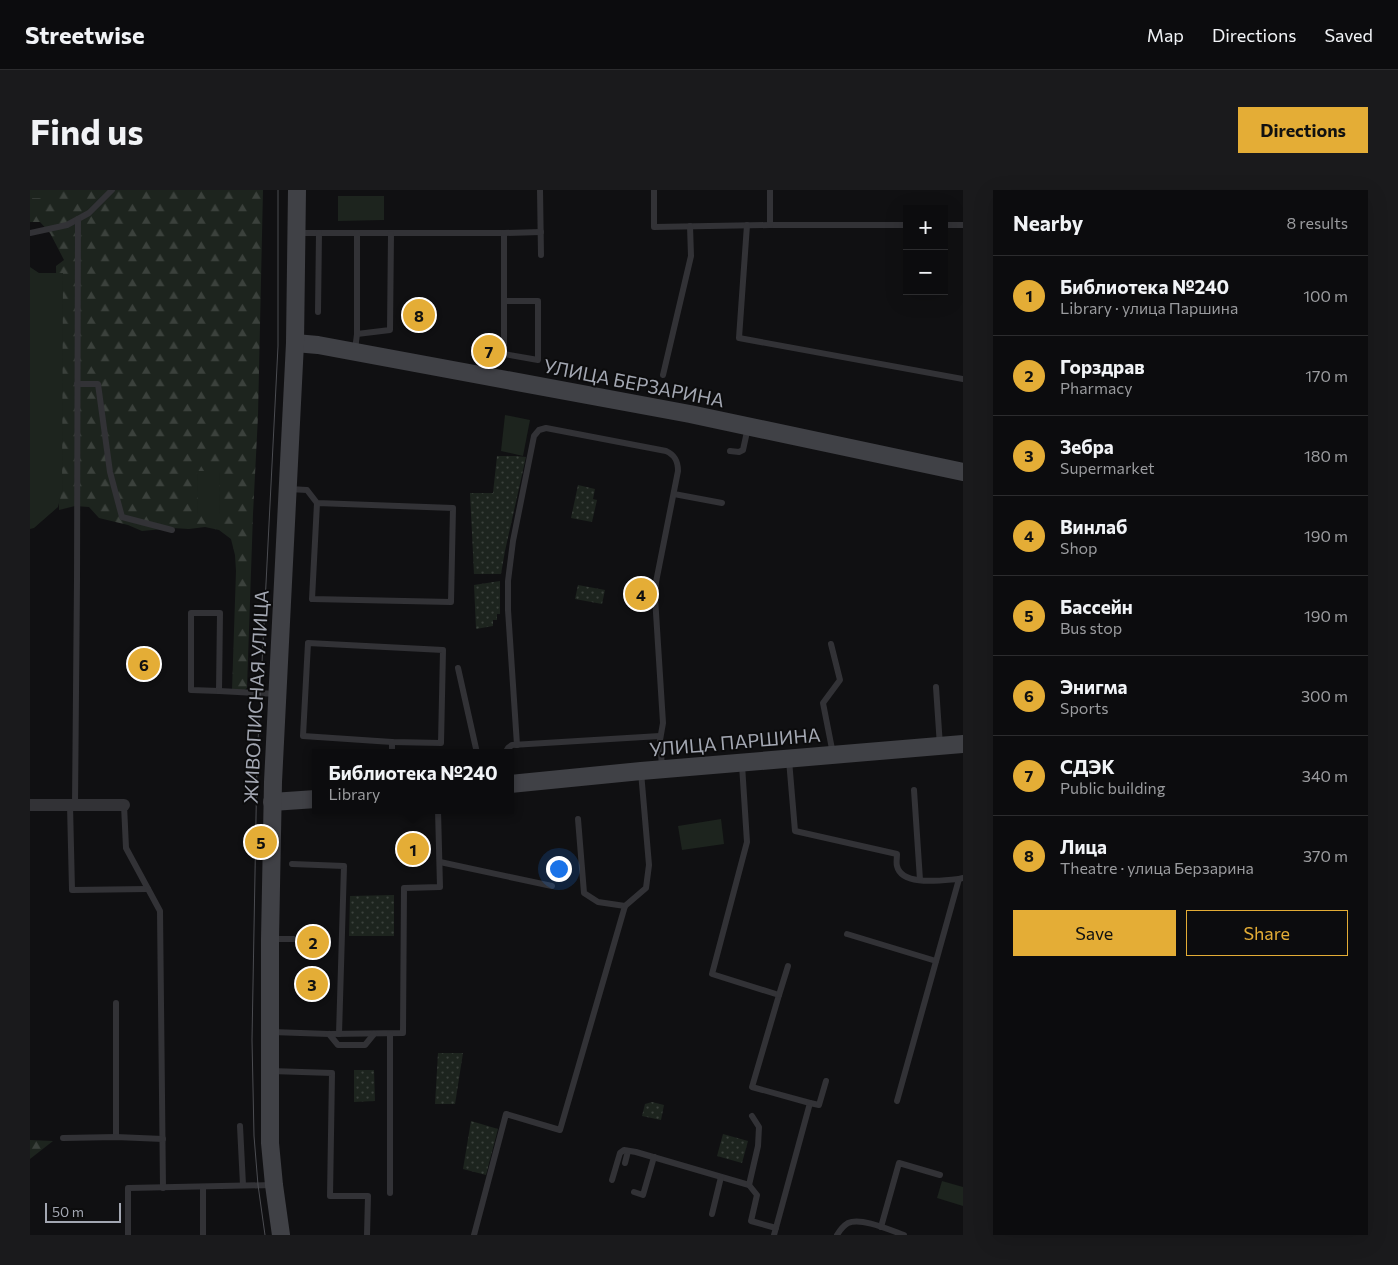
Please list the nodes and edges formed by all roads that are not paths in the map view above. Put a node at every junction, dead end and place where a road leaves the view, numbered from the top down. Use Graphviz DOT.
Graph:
graph roads {
  1 [pos="112,190"];
  2 [pos="297,190"];
  3 [pos="540,190"];
  4 [pos="654,190"];
  5 [pos="770,190"];
  6 [pos="78,219"];
  7 [pos="747,225"];
  8 [pos="770,225"];
  9 [pos="903,225"];
  10 [pos="948,225"];
  11 [pos="963,225"];
  12 [pos="690,226"];
  13 [pos="541,232"];
  14 [pos="296,233"];
  15 [pos="318,233"];
  16 [pos="504,233"];
  17 [pos="30,234"];
  18 [pos="357,234"];
  19 [pos="392,234"];
  20 [pos="541,255"];
  21 [pos="505,301"];
  22 [pos="318,312"];
  23 [pos="356,334"];
  24 [pos="295,343"];
  25 [pos="354,352"];
  26 [pos="662,375"];
  27 [pos="963,379"];
  28 [pos="77,384"];
  29 [pos="748,426"];
  30 [pos="730,451"];
  31 [pos="963,472"];
  32 [pos="288,489"];
  33 [pos="674,494"];
  34 [pos="317,503"];
  35 [pos="722,503"];
  36 [pos="172,530"];
  37 [pos="831,644"];
  38 [pos="458,668"];
  39 [pos="936,687"];
  40 [pos="219,690"];
  41 [pos="278,694"];
  42 [pos="620,729"];
  43 [pos="564,733"];
  44 [pos="660,736"];
  45 [pos="620,738"];
  46 [pos="392,742"];
  47 [pos="565,742"];
  48 [pos="963,744"];
  49 [pos="516,745"];
  50 [pos="940,746"];
  51 [pos="392,749"];
  52 [pos="476,749"];
  53 [pos="507,749"];
  54 [pos="833,755"];
  55 [pos="789,759"];
  56 [pos="742,762"];
  57 [pos="662,769"];
  58 [pos="641,771"];
  59 [pos="514,784"];
  60 [pos="914,790"];
  61 [pos="312,799"];
  62 [pos="272,802"];
  63 [pos="30,805"];
  64 [pos="72,805"];
  65 [pos="124,805"];
  66 [pos="438,814"];
  67 [pos="578,819"];
  68 [pos="440,862"];
  69 [pos="292,864"];
  70 [pos="961,878"];
  71 [pos="920,880"];
  72 [pos="552,886"];
  73 [pos="148,889"];
  74 [pos="624,906"];
  75 [pos="847,934"];
  76 [pos="270,939"];
  77 [pos="294,939"];
  78 [pos="936,961"];
  79 [pos="788,966"];
  80 [pos="779,996"];
  81 [pos="116,1003"];
  82 [pos="270,1032"];
  83 [pos="329,1034"];
  84 [pos="340,1034"];
  85 [pos="374,1034"];
  86 [pos="390,1034"];
  87 [pos="271,1071"];
  88 [pos="826,1081"];
  89 [pos="897,1101"];
  90 [pos="810,1103"];
  91 [pos="752,1116"];
  92 [pos="240,1126"];
  93 [pos="116,1137"];
  94 [pos="63,1138"];
  95 [pos="162,1139"];
  96 [pos="628,1151"];
  97 [pos="654,1157"];
  98 [pos="625,1163"];
  99 [pos="940,1175"];
  100 [pos="721,1177"];
  101 [pos="612,1180"];
  102 [pos="243,1185"];
  103 [pos="274,1185"];
  104 [pos="746,1186"];
  105 [pos="203,1187"];
  106 [pos="163,1188"];
  107 [pos="634,1192"];
  108 [pos="390,1193"];
  109 [pos="712,1214"];
  110 [pos="881,1227"];
  111 [pos="775,1232"];
  112 [pos="128,1235"];
  113 [pos="203,1235"];
  114 [pos="281,1235"];
  115 [pos="367,1235"];
  116 [pos="474,1235"];
  117 [pos="837,1235"];
  118 [pos="904,1235"];
  1 -- 6 [label="lane"];
  2 -- 14 [label="street, ЖИВОПИСНАЯ УЛИЦА"];
  3 -- 13 [label="lane"];
  4 -- 12 [label="lane"];
  5 -- 8 [label="lane"];
  6 -- 17 [label="lane"];
  6 -- 28 [label="lane"];
  7 -- 8 [label="lane"];
  7 -- 12 [label="lane"];
  7 -- 27 [label="lane"];
  8 -- 9 [label="lane"];
  10 -- 11 [label="lane"];
  12 -- 26 [label="lane"];
  13 -- 16 [label="lane"];
  13 -- 20 [label="lane"];
  14 -- 15 [label="lane"];
  14 -- 24 [label="street, ЖИВОПИСНАЯ УЛИЦА"];
  15 -- 18 [label="lane"];
  15 -- 22 [label="lane"];
  16 -- 19 [label="lane"];
  16 -- 21 [label="lane"];
  18 -- 19 [label="lane"];
  18 -- 23 [label="lane"];
  19 -- 23 [label="lane"];
  21 -- 21 [label="lane"];
  23 -- 25 [label="lane"];
  24 -- 25 [label="street, УЛИЦА БЕРЗАРИНА"];
  24 -- 32 [label="street, ЖИВОПИСНАЯ УЛИЦА"];
  25 -- 29 [label="street, УЛИЦА БЕРЗАРИНА"];
  28 -- 36 [label="lane"];
  28 -- 64 [label="lane"];
  29 -- 30 [label="lane"];
  29 -- 31 [label="street, УЛИЦА БЕРЗАРИНА"];
  32 -- 34 [label="lane"];
  32 -- 41 [label="street, ЖИВОПИСНАЯ УЛИЦА"];
  33 -- 35 [label="lane"];
  33 -- 44 [label="lane"];
  33 -- 49 [label="lane"];
  34 -- 34 [label="lane"];
  37 -- 54 [label="lane"];
  38 -- 52 [label="lane"];
  39 -- 50 [label="lane"];
  40 -- 40 [label="lane"];
  40 -- 41 [label="lane"];
  41 -- 62 [label="street, ЖИВОПИСНАЯ УЛИЦА"];
  42 -- 45 [label="lane"];
  43 -- 47 [label="lane"];
  44 -- 45 [label="lane"];
  44 -- 57 [label="lane"];
  45 -- 47 [label="lane"];
  46 -- 46 [label="lane"];
  46 -- 51 [label="lane"];
  47 -- 49 [label="lane"];
  48 -- 50 [label="street, УЛИЦА ПАРШИНА"];
  49 -- 53 [label="lane"];
  50 -- 54 [label="street, УЛИЦА ПАРШИНА"];
  54 -- 55 [label="street, УЛИЦА ПАРШИНА"];
  55 -- 56 [label="street, УЛИЦА ПАРШИНА"];
  55 -- 71 [label="lane"];
  56 -- 57 [label="street, УЛИЦА ПАРШИНА"];
  56 -- 80 [label="lane"];
  57 -- 58 [label="street, УЛИЦА ПАРШИНА"];
  58 -- 59 [label="street, УЛИЦА ПАРШИНА"];
  58 -- 74 [label="lane"];
  60 -- 71 [label="lane"];
  61 -- 62 [label="street"];
  62 -- 76 [label="street, ЖИВОПИСНАЯ УЛИЦА"];
  63 -- 64 [label="street"];
  64 -- 65 [label="street"];
  64 -- 73 [label="lane"];
  65 -- 73 [label="lane"];
  66 -- 68 [label="lane"];
  67 -- 74 [label="lane"];
  68 -- 72 [label="lane"];
  68 -- 86 [label="lane"];
  69 -- 84 [label="lane"];
  70 -- 71 [label="lane"];
  70 -- 78 [label="lane"];
  73 -- 95 [label="lane"];
  74 -- 116 [label="lane"];
  75 -- 78 [label="lane"];
  76 -- 77 [label="lane"];
  76 -- 82 [label="street, ЖИВОПИСНАЯ УЛИЦА"];
  78 -- 89 [label="lane"];
  79 -- 80 [label="lane"];
  80 -- 90 [label="lane"];
  81 -- 93 [label="lane"];
  82 -- 83 [label="lane"];
  82 -- 87 [label="street, ЖИВОПИСНАЯ УЛИЦА"];
  83 -- 84 [label="lane"];
  83 -- 85 [label="lane"];
  84 -- 85 [label="lane"];
  85 -- 86 [label="lane"];
  86 -- 108 [label="lane"];
  87 -- 103 [label="street, ЖИВОПИСНАЯ УЛИЦА"];
  87 -- 115 [label="lane"];
  88 -- 90 [label="lane"];
  90 -- 111 [label="lane"];
  91 -- 104 [label="lane"];
  92 -- 102 [label="lane"];
  93 -- 94 [label="lane"];
  93 -- 95 [label="lane"];
  95 -- 106 [label="lane"];
  96 -- 97 [label="lane"];
  96 -- 98 [label="lane"];
  96 -- 101 [label="lane"];
  97 -- 100 [label="lane"];
  97 -- 107 [label="lane"];
  99 -- 110 [label="lane"];
  100 -- 104 [label="lane"];
  100 -- 109 [label="lane"];
  102 -- 103 [label="lane"];
  102 -- 105 [label="lane"];
  103 -- 114 [label="street, ЖИВОПИСНАЯ УЛИЦА"];
  104 -- 111 [label="lane"];
  105 -- 106 [label="lane"];
  105 -- 113 [label="lane"];
  106 -- 112 [label="lane"];
  110 -- 117 [label="lane"];
  110 -- 118 [label="lane"];
}
